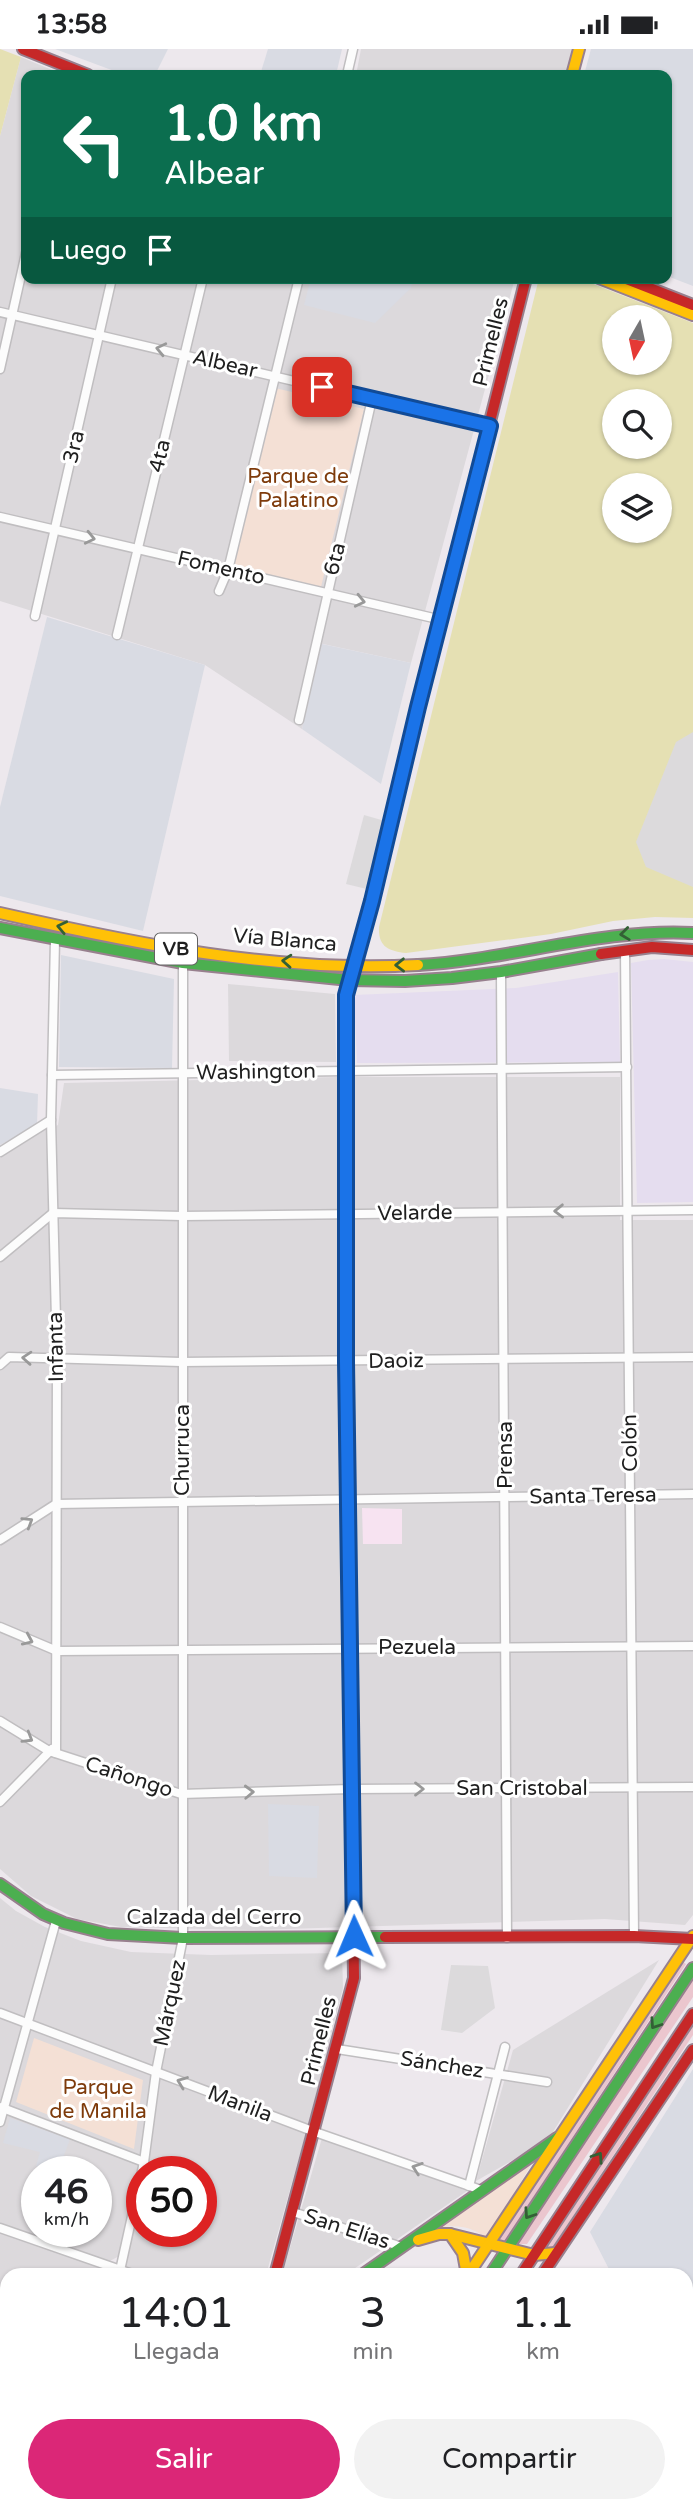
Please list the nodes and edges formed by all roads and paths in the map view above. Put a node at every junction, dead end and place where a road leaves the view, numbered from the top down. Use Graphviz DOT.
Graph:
graph roads {
  1 [pos="23,49"];
  2 [pos="353,49"];
  3 [pos="579,49"];
  4 [pos="63,70"];
  5 [pos="348,70"];
  6 [pos="573,70"];
  7 [pos="21,275"];
  8 [pos="112,284"];
  9 [pos="202,284"];
  10 [pos="298,284"];
  11 [pos="525,284"];
  12 [pos="614,284"];
  13 [pos="639,284"];
  14 [pos="693,305"];
  15 [pos="0,312"];
  16 [pos="12,314"];
  17 [pos="693,315"];
  18 [pos="100,335"];
  19 [pos="184,355"];
  20 [pos="0,369"];
  21 [pos="275,376"];
  22 [pos="372,399"];
  23 [pos="490,426"];
  24 [pos="0,517"];
  25 [pos="55,530"];
  26 [pos="138,549"];
  27 [pos="228,570"];
  28 [pos="219,591"];
  29 [pos="327,593"];
  30 [pos="35,616"];
  31 [pos="442,620"];
  32 [pos="117,635"];
  33 [pos="299,720"];
  34 [pos="0,913"];
  35 [pos="0,928"];
  36 [pos="693,933"];
  37 [pos="55,940"];
  38 [pos="625,950"];
  39 [pos="693,950"];
  40 [pos="183,963"];
  41 [pos="355,965"];
  42 [pos="501,972"];
  43 [pos="349,980"];
  44 [pos="627,1067"];
  45 [pos="502,1069"];
  46 [pos="347,1071"];
  47 [pos="182,1073"];
  48 [pos="52,1075"];
  49 [pos="51,1120"];
  50 [pos="0,1152"];
  51 [pos="627,1210"];
  52 [pos="693,1210"];
  53 [pos="502,1212"];
  54 [pos="53,1213"];
  55 [pos="346,1214"];
  56 [pos="182,1216"];
  57 [pos="0,1257"];
  58 [pos="693,1357"];
  59 [pos="628,1358"];
  60 [pos="505,1359"];
  61 [pos="57,1360"];
  62 [pos="181,1362"];
  63 [pos="346,1362"];
  64 [pos="0,1365"];
  65 [pos="693,1494"];
  66 [pos="631,1495"];
  67 [pos="505,1497"];
  68 [pos="348,1499"];
  69 [pos="182,1502"];
  70 [pos="57,1504"];
  71 [pos="0,1540"];
  72 [pos="0,1627"];
  73 [pos="632,1646"];
  74 [pos="693,1646"];
  75 [pos="506,1647"];
  76 [pos="350,1648"];
  77 [pos="182,1650"];
  78 [pos="57,1651"];
  79 [pos="0,1721"];
  80 [pos="54,1750"];
  81 [pos="693,1787"];
  82 [pos="632,1788"];
  83 [pos="351,1789"];
  84 [pos="506,1789"];
  85 [pos="181,1794"];
  86 [pos="0,1801"];
  87 [pos="0,1884"];
  88 [pos="56,1921"];
  89 [pos="354,1936"];
  90 [pos="634,1936"];
  91 [pos="183,1938"];
  92 [pos="507,1938"];
  93 [pos="693,1938"];
  94 [pos="693,1968"];
  95 [pos="0,2013"];
  96 [pos="693,2014"];
  97 [pos="27,2023"];
  98 [pos="505,2047"];
  99 [pos="337,2049"];
  100 [pos="693,2050"];
  101 [pos="156,2072"];
  102 [pos="498,2073"];
  103 [pos="547,2082"];
  104 [pos="2,2108"];
  105 [pos="0,2122"];
  106 [pos="315,2132"];
  107 [pos="559,2136"];
  108 [pos="128,2156"];
  109 [pos="145,2156"];
  110 [pos="469,2186"];
  111 [pos="481,2190"];
  112 [pos="293,2212"];
  113 [pos="0,2228"];
  114 [pos="450,2234"];
  115 [pos="126,2241"];
  116 [pos="490,2244"];
  117 [pos="404,2246"];
  118 [pos="506,2249"];
  119 [pos="555,2253"];
  120 [pos="534,2255"];
  121 [pos="108,2268"];
  122 [pos="120,2268"];
  123 [pos="277,2268"];
  124 [pos="372,2268"];
  125 [pos="468,2268"];
  126 [pos="473,2268"];
  127 [pos="494,2268"];
  128 [pos="526,2268"];
  129 [pos="546,2268"];
  1 -- 4 [label="main road"];
  2 -- 5 [label="street"];
  3 -- 6 [label="main road"];
  7 -- 16 [label="street"];
  8 -- 18 [label="street, 3ra"];
  9 -- 19 [label="street, 4ta"];
  10 -- 21 [label="street"];
  11 -- 23 [label="main road, Primelles"];
  12 -- 17 [label="main road"];
  13 -- 14 [label="main road"];
  15 -- 16 [label="street, Albear"];
  16 -- 18 [label="street, Albear"];
  16 -- 20 [label="street"];
  19 -- 18 [label="street, Albear, one-way"];
  18 -- 25 [label="street, 3ra"];
  19 -- 21 [label="street, Albear"];
  19 -- 26 [label="street, 4ta"];
  21 -- 22 [label="street, Albear"];
  21 -- 27 [label="street"];
  22 -- 23 [label="street, Albear"];
  22 -- 29 [label="street, 6ta"];
  23 -- 31 [label="main road, Primelles"];
  24 -- 25 [label="street, Fomento"];
  25 -- 26 [label="street, Fomento, one-way"];
  25 -- 30 [label="street, 3ra"];
  26 -- 27 [label="street, Fomento"];
  26 -- 32 [label="street, 4ta"];
  27 -- 28 [label="street"];
  27 -- 29 [label="street, Fomento"];
  29 -- 31 [label="street, Fomento, one-way"];
  29 -- 33 [label="street, 6ta"];
  31 -- 41 [label="main road, Primelles"];
  41 -- 34 [label="main road, Vía Blanca / VB, one-way"];
  35 -- 37 [label="main road, Vía Blanca / VB"];
  36 -- 41 [label="main road, Vía Blanca / VB, one-way"];
  37 -- 40 [label="main road, Vía Blanca / VB"];
  37 -- 48 [label="street, Infanta"];
  38 -- 39 [label="main road, Vía Blanca / VB"];
  38 -- 42 [label="main road, Vía Blanca / VB"];
  38 -- 44 [label="street, Colón"];
  40 -- 43 [label="main road, Vía Blanca / VB"];
  40 -- 47 [label="street, Churruca"];
  41 -- 43 [label="main road, Primelles"];
  42 -- 43 [label="main road, Vía Blanca / VB"];
  42 -- 45 [label="street, Prensa"];
  43 -- 46 [label="main road, Primelles"];
  44 -- 45 [label="street, Washington"];
  44 -- 51 [label="street, Colón"];
  45 -- 46 [label="street, Washington"];
  45 -- 53 [label="street, Prensa"];
  46 -- 47 [label="street, Washington"];
  46 -- 55 [label="main road, Primelles"];
  47 -- 48 [label="street, Washington"];
  47 -- 56 [label="street, Churruca"];
  48 -- 49 [label="street, Infanta"];
  49 -- 50 [label="street"];
  49 -- 54 [label="street, Infanta"];
  51 -- 52 [label="street, Velarde"];
  51 -- 53 [label="street, Velarde, one-way"];
  51 -- 59 [label="street, Colón"];
  53 -- 55 [label="street, Velarde"];
  53 -- 60 [label="street, Prensa"];
  54 -- 56 [label="street, Velarde"];
  54 -- 57 [label="street"];
  54 -- 61 [label="street, Infanta"];
  55 -- 56 [label="street, Velarde"];
  55 -- 63 [label="main road, Primelles"];
  56 -- 62 [label="street, Churruca"];
  58 -- 59 [label="street, Daoiz"];
  59 -- 60 [label="street, Daoiz"];
  59 -- 66 [label="street, Colón"];
  60 -- 63 [label="street, Daoiz"];
  60 -- 67 [label="street, Prensa"];
  61 -- 62 [label="street, Daoiz"];
  61 -- 64 [label="street, Daoiz, one-way"];
  61 -- 70 [label="street, Infanta"];
  62 -- 63 [label="street, Daoiz"];
  62 -- 69 [label="street, Churruca"];
  63 -- 68 [label="main road, Primelles"];
  65 -- 66 [label="street, Santa Teresa"];
  66 -- 67 [label="street, Santa Teresa"];
  66 -- 73 [label="street, Colón"];
  67 -- 68 [label="street, Santa Teresa"];
  67 -- 75 [label="street, Prensa"];
  68 -- 69 [label="street, Santa Teresa"];
  68 -- 76 [label="main road, Primelles"];
  69 -- 70 [label="street, Santa Teresa"];
  69 -- 77 [label="street, Churruca"];
  71 -- 70 [label="street, one-way"];
  70 -- 78 [label="street, Infanta"];
  72 -- 78 [label="street, one-way"];
  73 -- 74 [label="street, Pezuela"];
  73 -- 75 [label="street, Pezuela"];
  73 -- 82 [label="street, Colón"];
  75 -- 76 [label="street, Pezuela"];
  75 -- 84 [label="street, Prensa"];
  76 -- 77 [label="street, Pezuela"];
  76 -- 83 [label="main road, Primelles"];
  77 -- 78 [label="street, Pezuela"];
  77 -- 85 [label="street, Churruca"];
  78 -- 80 [label="street, Infanta"];
  79 -- 80 [label="street, Cañongo, one-way"];
  80 -- 85 [label="street, Cañongo"];
  80 -- 86 [label="street"];
  81 -- 82 [label="street, San Cristobal"];
  82 -- 84 [label="street, San Cristobal"];
  82 -- 90 [label="street, Colón"];
  83 -- 84 [label="street, San Cristobal, one-way"];
  85 -- 83 [label="street, Cañongo, one-way"];
  83 -- 89 [label="main road, Primelles"];
  84 -- 92 [label="street, Prensa"];
  85 -- 91 [label="street, Churruca"];
  87 -- 88 [label="main road, Calzada del Cerro"];
  88 -- 91 [label="main road, Calzada del Cerro"];
  88 -- 97 [label="street"];
  89 -- 91 [label="main road, Calzada del Cerro"];
  89 -- 92 [label="main road, Calzada del Cerro"];
  89 -- 99 [label="main road, Primelles"];
  90 -- 92 [label="main road, Calzada del Cerro"];
  90 -- 93 [label="main road, Calzada del Cerro"];
  91 -- 101 [label="street, Márquez"];
  93 -- 107 [label="main road"];
  94 -- 118 [label="main road, one-way"];
  95 -- 97 [label="street, Manila"];
  120 -- 96 [label="main road, one-way"];
  97 -- 101 [label="street, Manila"];
  97 -- 104 [label="street"];
  98 -- 102 [label="street"];
  99 -- 102 [label="street, Sánchez"];
  99 -- 106 [label="main road, Primelles"];
  100 -- 119 [label="main road"];
  106 -- 101 [label="street, Manila, one-way"];
  101 -- 109 [label="street, Márquez"];
  102 -- 103 [label="street, Sánchez"];
  102 -- 110 [label="street"];
  104 -- 105 [label="street"];
  104 -- 108 [label="street"];
  110 -- 106 [label="street, Manila, one-way"];
  106 -- 112 [label="main road, Primelles"];
  107 -- 111 [label="main road"];
  107 -- 116 [label="main road"];
  110 -- 111 [label="street, Manila"];
  111 -- 117 [label="main road"];
  112 -- 117 [label="street, San Elías"];
  112 -- 123 [label="main road, Primelles"];
  113 -- 121 [label="street"];
  114 -- 116 [label="main road"];
  114 -- 117 [label="main road"];
  114 -- 125 [label="main road"];
  115 -- 122 [label="street, Márquez"];
  116 -- 118 [label="main road"];
  116 -- 126 [label="main road"];
  117 -- 124 [label="main road"];
  118 -- 120 [label="main road"];
  118 -- 127 [label="main road"];
  119 -- 120 [label="main road"];
  119 -- 129 [label="main road"];
  120 -- 128 [label="main road"];
}
